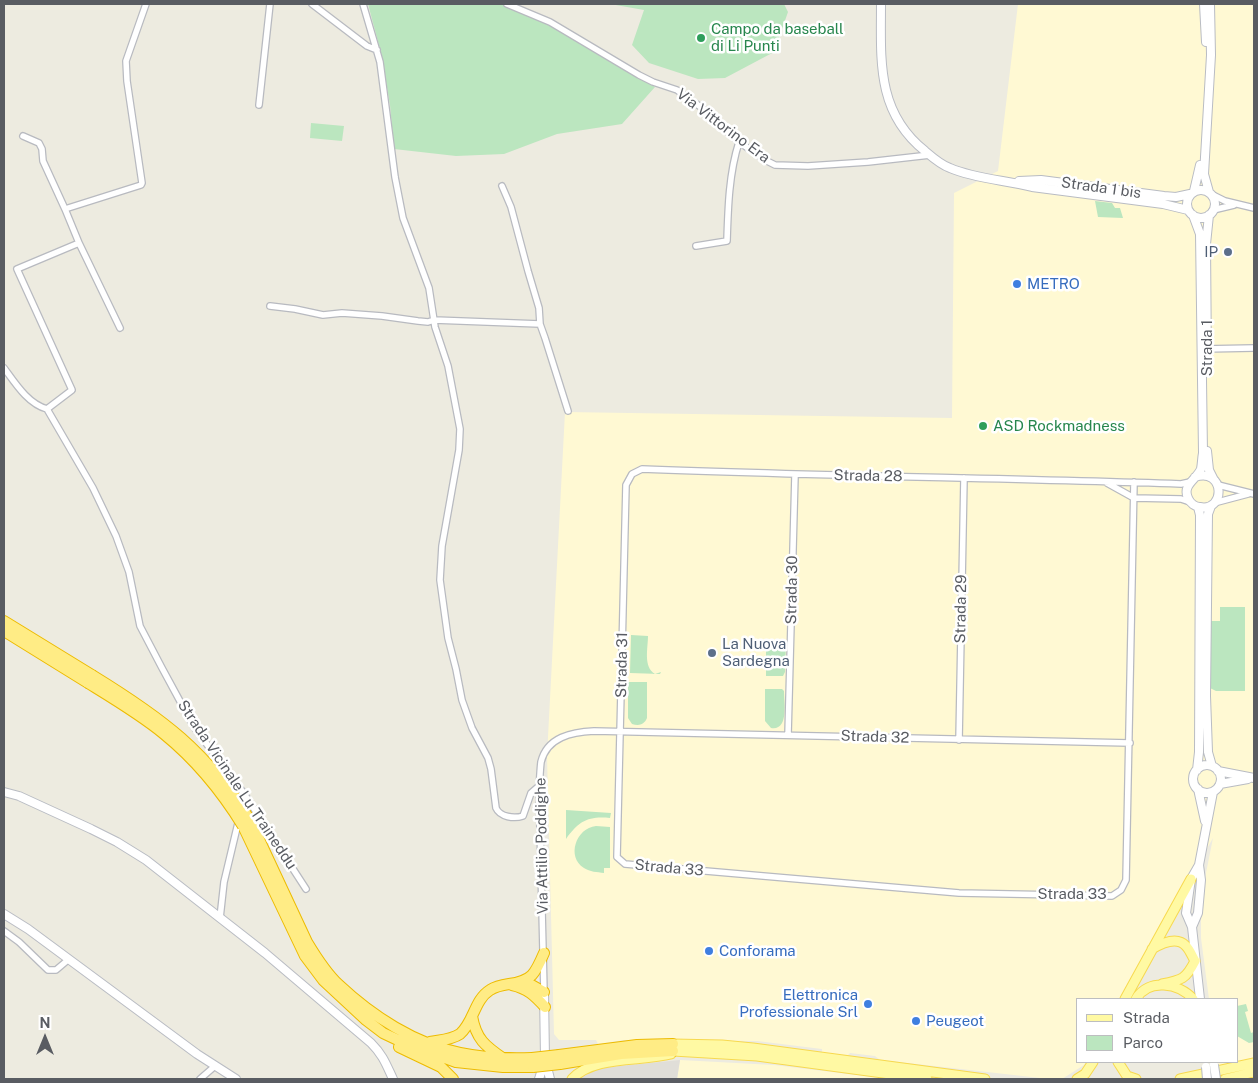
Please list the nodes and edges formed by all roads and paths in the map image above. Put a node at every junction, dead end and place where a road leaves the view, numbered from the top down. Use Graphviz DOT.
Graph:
graph roads {
  1 [pos="146,4"];
  2 [pos="270,4"];
  3 [pos="312,4"];
  4 [pos="364,4"];
  5 [pos="507,4"];
  6 [pos="881,4"];
  7 [pos="1204,4"];
  8 [pos="1210,4"];
  9 [pos="377,50"];
  10 [pos="259,105"];
  11 [pos="23,136"];
  12 [pos="739,142"];
  13 [pos="930,155"];
  14 [pos="1012,182"];
  15 [pos="502,186"];
  16 [pos="1192,193"];
  17 [pos="1210,193"];
  18 [pos="1239,205"];
  19 [pos="65,208"];
  20 [pos="1254,208"];
  21 [pos="1190,213"];
  22 [pos="1211,213"];
  23 [pos="78,243"];
  24 [pos="696,246"];
  25 [pos="270,306"];
  26 [pos="434,320"];
  27 [pos="540,324"];
  28 [pos="120,328"];
  29 [pos="1254,348"];
  30 [pos="1204,349"];
  31 [pos="4,368"];
  32 [pos="47,409"];
  33 [pos="568,411"];
  34 [pos="632,474"];
  35 [pos="795,475"];
  36 [pos="964,478"];
  37 [pos="1192,480"];
  38 [pos="1105,481"];
  39 [pos="1134,482"];
  40 [pos="1216,482"];
  41 [pos="1252,493"];
  42 [pos="1134,498"];
  43 [pos="1190,502"];
  44 [pos="1212,505"];
  45 [pos="1198,507"];
  46 [pos="4,621"];
  47 [pos="4,631"];
  48 [pos="90,679"];
  49 [pos="620,732"];
  50 [pos="788,735"];
  51 [pos="959,740"];
  52 [pos="1130,743"];
  53 [pos="1215,769"];
  54 [pos="1197,770"];
  55 [pos="1254,778"];
  56 [pos="1220,784"];
  57 [pos="539,786"];
  58 [pos="1198,789"];
  59 [pos="4,792"];
  60 [pos="1213,792"];
  61 [pos="245,795"];
  62 [pos="247,824"];
  63 [pos="1206,825"];
  64 [pos="617,857"];
  65 [pos="1199,864"];
  66 [pos="1191,879"];
  67 [pos="306,889"];
  68 [pos="4,914"];
  69 [pos="220,918"];
  70 [pos="1192,927"];
  71 [pos="4,931"];
  72 [pos="1152,949"];
  73 [pos="544,953"];
  74 [pos="69,959"];
  75 [pos="1194,961"];
  76 [pos="522,982"];
  77 [pos="509,984"];
  78 [pos="1162,984"];
  79 [pos="544,992"];
  80 [pos="1126,998"];
  81 [pos="1136,998"];
  82 [pos="1192,998"];
  83 [pos="1200,998"];
  84 [pos="545,1007"];
  85 [pos="472,1016"];
  86 [pos="383,1033"];
  87 [pos="426,1042"];
  88 [pos="676,1049"];
  89 [pos="505,1059"];
  90 [pos="545,1059"];
  91 [pos="1092,1063"];
  92 [pos="1119,1063"];
  93 [pos="1214,1063"];
  94 [pos="1254,1063"];
  95 [pos="1205,1064"];
  96 [pos="215,1066"];
  97 [pos="536,1069"];
  98 [pos="1254,1072"];
  99 [pos="391,1077"];
  100 [pos="452,1078"];
  101 [pos="907,1078"];
  102 [pos="200,1079"];
  103 [pos="236,1079"];
  104 [pos="534,1079"];
  105 [pos="550,1079"];
  106 [pos="572,1079"];
  107 [pos="927,1079"];
  108 [pos="985,1079"];
  109 [pos="1077,1079"];
  110 [pos="1136,1079"];
  111 [pos="1180,1079"];
  112 [pos="1207,1079"];
  113 [pos="1216,1079"];
  114 [pos="1225,1079"];
  1 -- 19 [label="street"];
  2 -- 10 [label="street"];
  3 -- 9 [label="street"];
  4 -- 9 [label="street"];
  5 -- 12 [label="street, Via Vittorino Era"];
  6 -- 13 [label="street, Strada 1 bis"];
  7 -- 16 [label="street"];
  8 -- 17 [label="street"];
  9 -- 26 [label="street"];
  11 -- 19 [label="street"];
  12 -- 13 [label="street, Via Vittorino Era"];
  12 -- 24 [label="street"];
  13 -- 14 [label="street, Strada 1 bis"];
  14 -- 16 [label="street, Strada 1 bis"];
  14 -- 21 [label="street, Strada 1 bis"];
  15 -- 27 [label="street"];
  16 -- 17 [label="street"];
  16 -- 21 [label="street"];
  17 -- 18 [label="street"];
  17 -- 22 [label="street"];
  18 -- 20 [label="street"];
  18 -- 22 [label="street"];
  19 -- 23 [label="street"];
  21 -- 22 [label="street"];
  21 -- 30 [label="street, Strada 1"];
  22 -- 30 [label="street, Strada 1"];
  23 -- 28 [label="street"];
  23 -- 32 [label="street"];
  25 -- 26 [label="street"];
  26 -- 27 [label="street"];
  26 -- 57 [label="street"];
  27 -- 33 [label="street"];
  29 -- 30 [label="street"];
  30 -- 37 [label="street, Strada 1"];
  30 -- 40 [label="street, Strada 1"];
  31 -- 32 [label="street"];
  32 -- 61 [label="street, Strada Vicinale Lu Traineddu"];
  34 -- 35 [label="street, Strada 28"];
  34 -- 49 [label="street, Strada 31"];
  35 -- 36 [label="street, Strada 28"];
  35 -- 50 [label="street, Strada 30"];
  36 -- 38 [label="street, Strada 28"];
  36 -- 51 [label="street, Strada 29"];
  37 -- 39 [label="street, Strada 28"];
  37 -- 40 [label="street"];
  37 -- 43 [label="street"];
  38 -- 39 [label="street, Strada 28"];
  38 -- 42 [label="street, Strada 28"];
  39 -- 42 [label="street, Strada 33"];
  40 -- 41 [label="street"];
  40 -- 44 [label="street"];
  41 -- 44 [label="street"];
  42 -- 43 [label="street, Strada 28"];
  42 -- 52 [label="street, Strada 33"];
  43 -- 45 [label="street"];
  44 -- 45 [label="street"];
  44 -- 53 [label="street"];
  45 -- 54 [label="street"];
  46 -- 48 [label="highway"];
  47 -- 48 [label="highway"];
  48 -- 62 [label="highway, bridge"];
  49 -- 50 [label="street, Strada 32"];
  49 -- 57 [label="street, Via Attilio Poddighe"];
  49 -- 64 [label="street, Strada 31"];
  50 -- 51 [label="street, Strada 32"];
  51 -- 52 [label="street, Strada 32"];
  52 -- 64 [label="street, Strada 33"];
  53 -- 54 [label="street"];
  53 -- 55 [label="street"];
  53 -- 56 [label="street"];
  54 -- 58 [label="street"];
  55 -- 56 [label="street"];
  56 -- 60 [label="street"];
  57 -- 73 [label="street, Via Attilio Poddighe"];
  58 -- 60 [label="street"];
  58 -- 63 [label="street"];
  59 -- 69 [label="street"];
  60 -- 63 [label="street"];
  61 -- 67 [label="street, Strada Vicinale Lu Traineddu"];
  61 -- 69 [label="street"];
  62 -- 86 [label="highway"];
  62 -- 87 [label="highway"];
  63 -- 65 [label="street"];
  65 -- 66 [label="street"];
  65 -- 70 [label="street"];
  66 -- 70 [label="street"];
  66 -- 72 [label="main road"];
  68 -- 74 [label="street"];
  69 -- 99 [label="street"];
  70 -- 75 [label="street"];
  71 -- 74 [label="street"];
  72 -- 75 [label="main road"];
  72 -- 80 [label="main road"];
  73 -- 76 [label="highway"];
  73 -- 79 [label="street, Via Attilio Poddighe"];
  74 -- 96 [label="street"];
  75 -- 78 [label="main road"];
  75 -- 83 [label="street"];
  76 -- 77 [label="highway"];
  76 -- 79 [label="highway"];
  77 -- 84 [label="highway"];
  77 -- 85 [label="highway"];
  78 -- 81 [label="main road"];
  78 -- 82 [label="main road"];
  79 -- 84 [label="street"];
  84 -- 90 [label="street"];
  85 -- 87 [label="highway"];
  85 -- 89 [label="highway"];
  86 -- 97 [label="highway"];
  86 -- 100 [label="highway"];
  87 -- 89 [label="highway"];
  88 -- 97 [label="highway, bridge"];
  88 -- 101 [label="main road"];
  88 -- 106 [label="main road"];
  88 -- 108 [label="main road"];
  89 -- 97 [label="highway"];
  90 -- 97 [label="street"];
  90 -- 105 [label="street"];
  91 -- 109 [label="main road"];
  92 -- 110 [label="main road"];
  93 -- 113 [label="street, bridge"];
  94 -- 111 [label="main road"];
  95 -- 112 [label="street, bridge"];
  96 -- 102 [label="street"];
  96 -- 103 [label="street"];
  97 -- 104 [label="street"];
  98 -- 114 [label="main road"];
  101 -- 107 [label="main road"];
}
